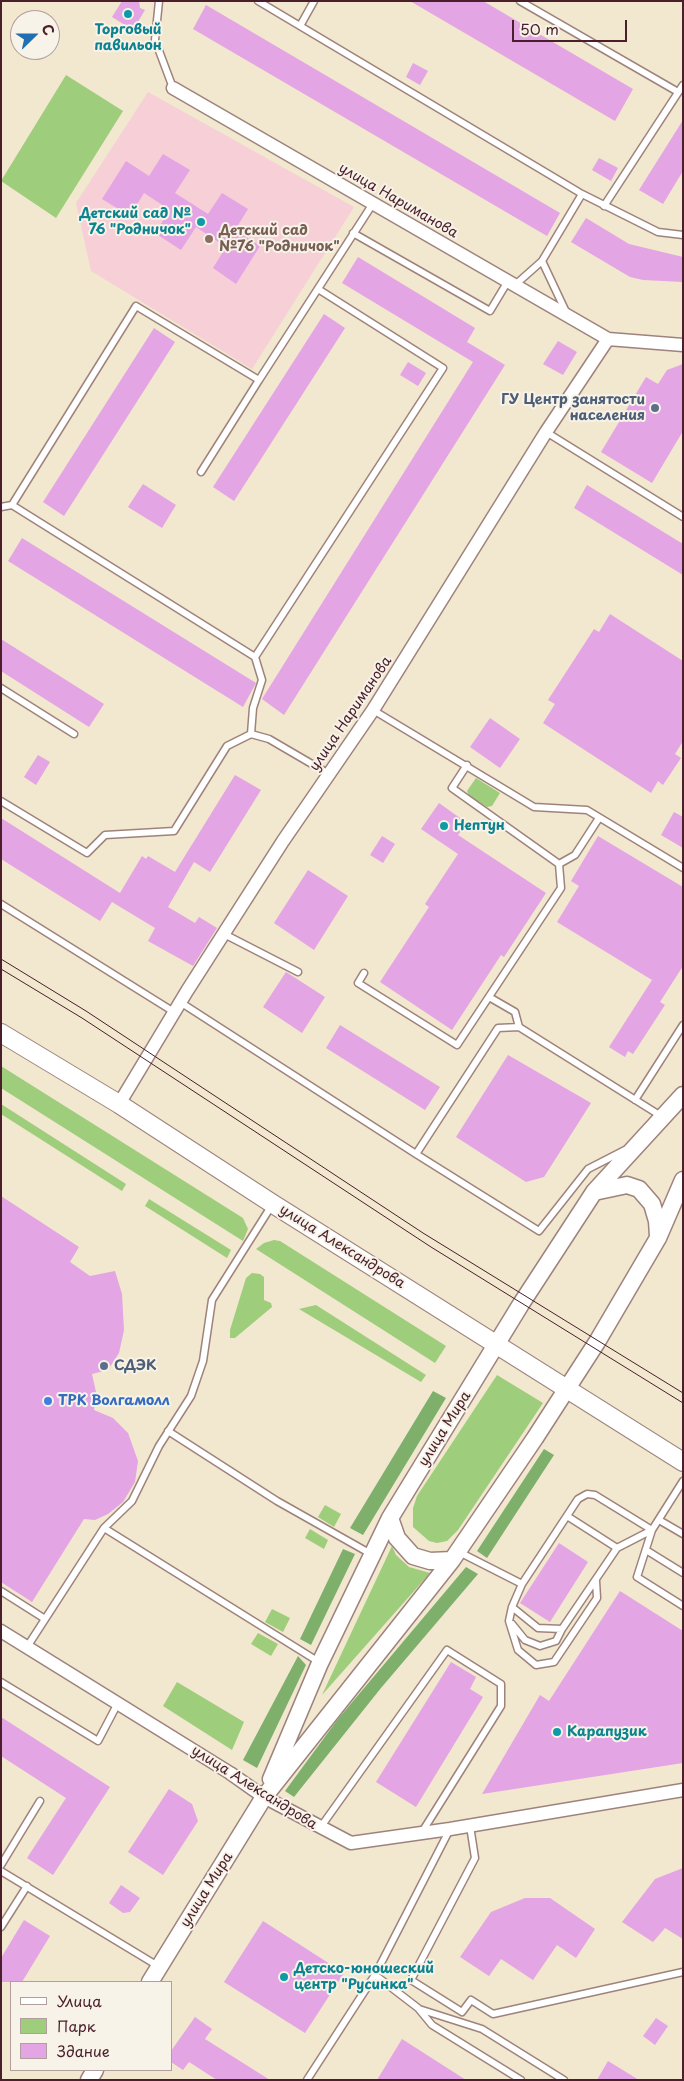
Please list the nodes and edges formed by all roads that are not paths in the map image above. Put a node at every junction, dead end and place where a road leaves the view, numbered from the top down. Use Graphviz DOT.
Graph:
graph roads {
  1 [pos="159,1"];
  2 [pos="258,1"];
  3 [pos="314,1"];
  4 [pos="520,1"];
  5 [pos="300,26"];
  6 [pos="683,85"];
  7 [pos="172,88"];
  8 [pos="678,92"];
  9 [pos="582,194"];
  10 [pos="372,205"];
  11 [pos="604,206"];
  12 [pos="353,233"];
  13 [pos="683,235"];
  14 [pos="542,261"];
  15 [pos="512,283"];
  16 [pos="318,289"];
  17 [pos="568,317"];
  18 [pos="608,339"];
  19 [pos="683,345"];
  20 [pos="259,380"];
  21 [pos="546,432"];
  22 [pos="201,472"];
  23 [pos="12,506"];
  24 [pos="1,507"];
  25 [pos="683,516"];
  26 [pos="256,657"];
  27 [pos="1,688"];
  28 [pos="374,710"];
  29 [pos="74,734"];
  30 [pos="251,734"];
  31 [pos="467,765"];
  32 [pos="329,774"];
  33 [pos="1,801"];
  34 [pos="599,818"];
  35 [pos="559,864"];
  36 [pos="683,868"];
  37 [pos="1,904"];
  38 [pos="224,934"];
  39 [pos="298,972"];
  40 [pos="364,973"];
  41 [pos="489,997"];
  42 [pos="177,1007"];
  43 [pos="683,1025"];
  44 [pos="518,1027"];
  45 [pos="1,1033"];
  46 [pos="683,1095"];
  47 [pos="635,1100"];
  48 [pos="119,1104"];
  49 [pos="662,1117"];
  50 [pos="638,1143"];
  51 [pos="416,1154"];
  52 [pos="683,1180"];
  53 [pos="594,1192"];
  54 [pos="273,1204"];
  55 [pos="658,1238"];
  56 [pos="497,1344"];
  57 [pos="567,1387"];
  58 [pos="168,1431"];
  59 [pos="683,1462"];
  60 [pos="683,1481"];
  61 [pos="567,1516"];
  62 [pos="390,1518"];
  63 [pos="659,1520"];
  64 [pos="104,1528"];
  65 [pos="652,1530"];
  66 [pos="683,1534"];
  67 [pos="617,1548"];
  68 [pos="646,1550"];
  69 [pos="372,1554"];
  70 [pos="455,1556"];
  71 [pos="683,1573"];
  72 [pos="596,1581"];
  73 [pos="522,1584"];
  74 [pos="1,1592"];
  75 [pos="683,1606"];
  76 [pos="512,1607"];
  77 [pos="45,1619"];
  78 [pos="509,1621"];
  79 [pos="562,1629"];
  80 [pos="1,1630"];
  81 [pos="27,1647"];
  82 [pos="320,1663"];
  83 [pos="1,1682"];
  84 [pos="118,1703"];
  85 [pos="683,1790"];
  86 [pos="264,1797"];
  87 [pos="40,1801"];
  88 [pos="470,1826"];
  89 [pos="320,1829"];
  90 [pos="450,1829"];
  91 [pos="422,1832"];
  92 [pos="1,1864"];
  93 [pos="1,1871"];
  94 [pos="26,1886"];
  95 [pos="1,1927"];
  96 [pos="159,1967"];
  97 [pos="683,1972"];
  98 [pos="375,1975"];
  99 [pos="151,1981"];
  100 [pos="418,2008"];
  101 [pos="307,2080"];
  102 [pos="522,2080"];
  103 [pos="564,2080"];
  1 -- 7 [label="lane"];
  2 -- 5 [label="lane"];
  3 -- 5 [label="lane"];
  4 -- 8 [label="lane"];
  5 -- 9 [label="lane"];
  6 -- 8 [label="lane"];
  7 -- 10 [label="street, улица Нариманова"];
  8 -- 11 [label="lane"];
  9 -- 11 [label="lane"];
  9 -- 14 [label="lane"];
  10 -- 12 [label="lane"];
  10 -- 15 [label="street, улица Нариманова"];
  11 -- 13 [label="lane"];
  12 -- 15 [label="lane"];
  12 -- 16 [label="lane"];
  14 -- 15 [label="lane"];
  14 -- 17 [label="lane"];
  15 -- 17 [label="street, улица Нариманова"];
  16 -- 20 [label="lane"];
  16 -- 26 [label="lane"];
  17 -- 18 [label="street, улица Нариманова"];
  18 -- 19 [label="street, улица Нариманова"];
  18 -- 21 [label="street, улица Нариманова"];
  20 -- 22 [label="lane"];
  20 -- 23 [label="lane"];
  21 -- 25 [label="lane"];
  21 -- 28 [label="street, улица Нариманова"];
  23 -- 24 [label="lane"];
  23 -- 26 [label="lane"];
  26 -- 30 [label="lane"];
  27 -- 29 [label="lane"];
  28 -- 31 [label="lane"];
  28 -- 32 [label="street, улица Нариманова"];
  30 -- 32 [label="lane"];
  30 -- 33 [label="lane"];
  31 -- 34 [label="lane"];
  31 -- 35 [label="lane"];
  32 -- 38 [label="street, улица Нариманова"];
  34 -- 35 [label="lane"];
  34 -- 36 [label="lane"];
  35 -- 41 [label="lane"];
  37 -- 42 [label="lane"];
  38 -- 39 [label="lane"];
  38 -- 42 [label="street, улица Нариманова"];
  40 -- 41 [label="lane"];
  41 -- 44 [label="lane"];
  42 -- 48 [label="street, улица Нариманова"];
  42 -- 51 [label="lane"];
  43 -- 47 [label="lane"];
  44 -- 47 [label="lane"];
  44 -- 51 [label="lane"];
  45 -- 48 [label="main road, улица Александрова"];
  46 -- 49 [label="street, улица Мира"];
  47 -- 49 [label="lane"];
  48 -- 54 [label="main road, улица Александрова"];
  49 -- 50 [label="street, улица Мира"];
  50 -- 51 [label="lane"];
  50 -- 53 [label="street, улица Мира"];
  52 -- 55 [label="street, улица Мира"];
  53 -- 55 [label="street"];
  53 -- 56 [label="street, улица Мира"];
  54 -- 56 [label="main road, улица Александрова"];
  54 -- 58 [label="lane"];
  55 -- 57 [label="street, улица Мира"];
  56 -- 57 [label="main road, улица Александрова"];
  56 -- 62 [label="street, улица Мира"];
  57 -- 59 [label="main road, улица Александрова"];
  57 -- 70 [label="street, улица Мира"];
  58 -- 64 [label="lane"];
  58 -- 69 [label="lane"];
  60 -- 63 [label="lane"];
  61 -- 65 [label="lane"];
  61 -- 67 [label="lane"];
  61 -- 73 [label="lane"];
  62 -- 69 [label="street, улица Мира"];
  62 -- 70 [label="street"];
  63 -- 65 [label="lane"];
  63 -- 66 [label="lane"];
  64 -- 77 [label="lane"];
  64 -- 82 [label="lane"];
  65 -- 67 [label="lane"];
  65 -- 68 [label="lane"];
  67 -- 72 [label="lane"];
  68 -- 71 [label="lane"];
  68 -- 75 [label="lane"];
  69 -- 82 [label="street, улица Мира"];
  70 -- 73 [label="lane"];
  70 -- 86 [label="street, улица Мира"];
  72 -- 78 [label="lane"];
  72 -- 79 [label="lane"];
  73 -- 76 [label="lane"];
  74 -- 77 [label="lane"];
  76 -- 78 [label="lane"];
  76 -- 79 [label="lane"];
  77 -- 81 [label="lane"];
  78 -- 79 [label="lane"];
  80 -- 81 [label="street, улица Александрова"];
  81 -- 84 [label="street, улица Александрова"];
  82 -- 86 [label="street, улица Мира"];
  83 -- 84 [label="lane"];
  84 -- 86 [label="street, улица Александрова"];
  85 -- 88 [label="street, улица Александрова"];
  86 -- 89 [label="street, улица Александрова"];
  86 -- 96 [label="street, улица Мира"];
  87 -- 92 [label="lane"];
  88 -- 90 [label="street, улица Александрова"];
  88 -- 97 [label="lane"];
  89 -- 91 [label="street, улица Александрова"];
  89 -- 91 [label="lane"];
  90 -- 91 [label="street, улица Александрова"];
  90 -- 98 [label="lane"];
  93 -- 94 [label="lane"];
  94 -- 95 [label="lane"];
  94 -- 96 [label="lane"];
  96 -- 99 [label="street, улица Мира"];
  98 -- 100 [label="lane"];
  98 -- 101 [label="lane"];
  100 -- 102 [label="lane"];
  100 -- 103 [label="lane"];
}
